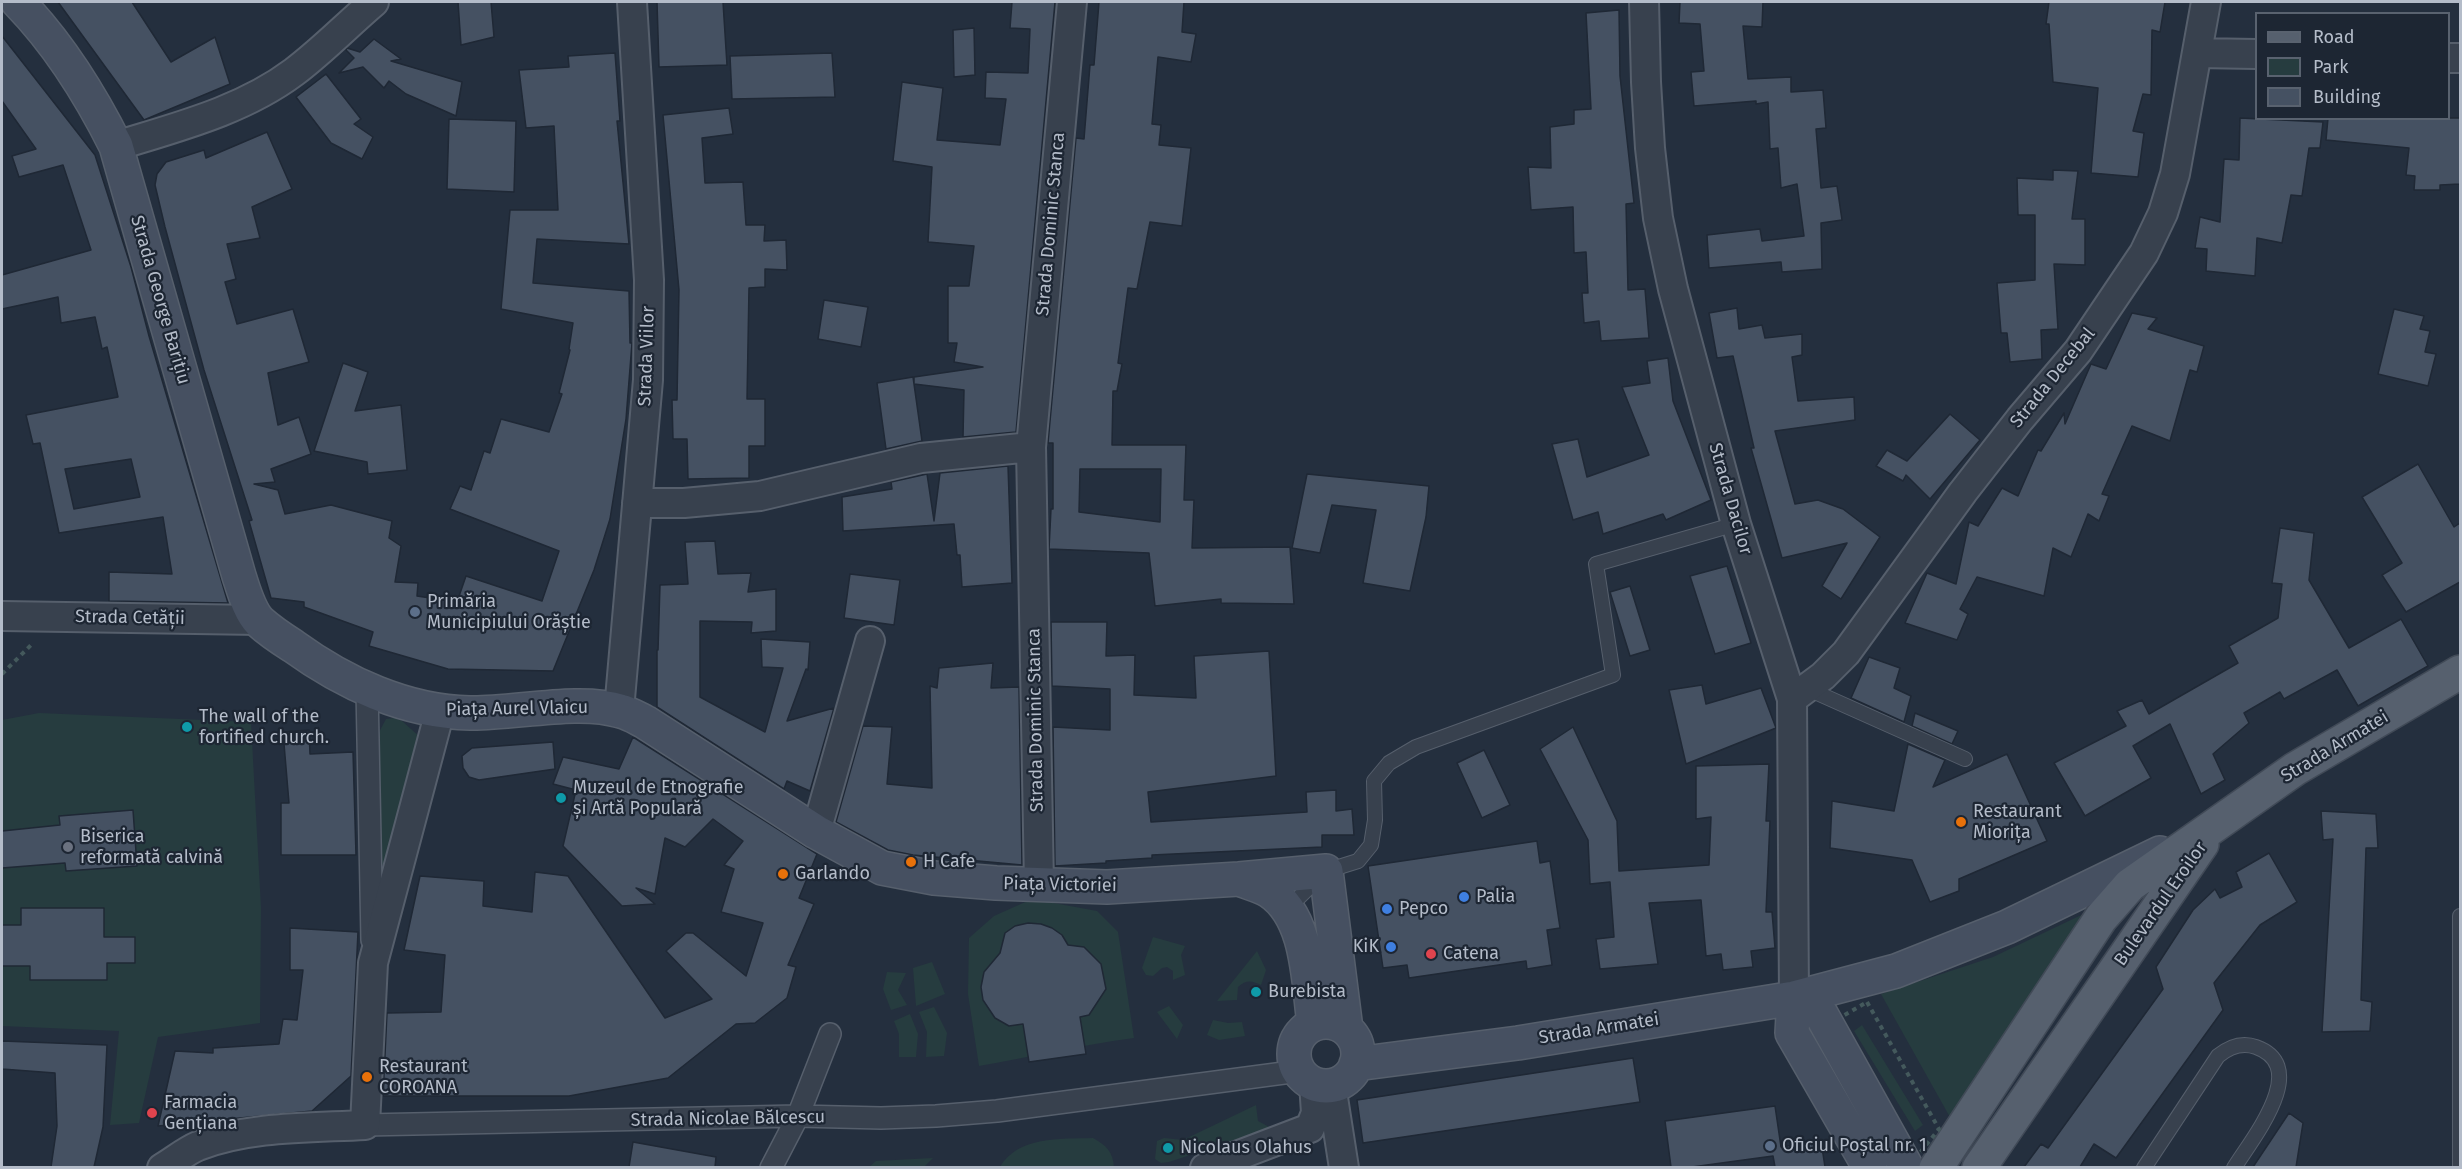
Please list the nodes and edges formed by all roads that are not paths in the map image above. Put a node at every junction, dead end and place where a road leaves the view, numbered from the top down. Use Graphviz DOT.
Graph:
graph roads {
  1 [pos="18,2"];
  2 [pos="374,2"];
  3 [pos="632,2"];
  4 [pos="1072,2"];
  5 [pos="1644,2"];
  6 [pos="2206,2"];
  7 [pos="2197,53"];
  8 [pos="2255,54"];
  9 [pos="116,146"];
  10 [pos="1031,447"];
  11 [pos="637,503"];
  12 [pos="1736,524"];
  13 [pos="2,616"];
  14 [pos="259,620"];
  15 [pos="870,641"];
  16 [pos="2460,672"];
  17 [pos="367,689"];
  18 [pos="1799,694"];
  19 [pos="620,710"];
  20 [pos="441,711"];
  21 [pos="1965,759"];
  22 [pos="2213,828"];
  23 [pos="816,832"];
  24 [pos="1326,871"];
  25 [pos="1239,879"];
  26 [pos="1039,885"];
  27 [pos="1288,908"];
  28 [pos="2460,916"];
  29 [pos="372,963"];
  30 [pos="1794,998"];
  31 [pos="1314,1024"];
  32 [pos="830,1034"];
  33 [pos="1352,1043"];
  34 [pos="1314,1080"];
  35 [pos="798,1116"];
  36 [pos="365,1125"];
  37 [pos="1310,1128"];
  38 [pos="1340,1139"];
  39 [pos="162,1167"];
  40 [pos="771,1167"];
  41 [pos="1204,1167"];
  42 [pos="1344,1167"];
  43 [pos="1870,1167"];
  44 [pos="1907,1167"];
  45 [pos="1936,1167"];
  46 [pos="1979,1167"];
  47 [pos="2144,1167"];
  48 [pos="2234,1167"];
  49 [pos="2460,1167"];
  1 -- 9 [label="main road, Strada George Barițiu"];
  2 -- 9 [label="street"];
  3 -- 11 [label="street, Strada Viilor"];
  4 -- 10 [label="street, Strada Dominic Stanca"];
  5 -- 12 [label="street, Strada Dacilor"];
  6 -- 7 [label="street, Strada Decebal"];
  7 -- 8 [label="street"];
  7 -- 18 [label="street, Strada Decebal"];
  9 -- 14 [label="main road, Strada George Barițiu"];
  10 -- 11 [label="street"];
  10 -- 26 [label="street, Strada Dominic Stanca"];
  11 -- 19 [label="street, Strada Viilor"];
  12 -- 18 [label="street, Strada Dacilor"];
  12 -- 24 [label="lane"];
  13 -- 14 [label="street, Strada Cetății"];
  14 -- 17 [label="main road, Piața Aurel Vlaicu"];
  15 -- 23 [label="street"];
  16 -- 22 [label="main road, Strada Armatei"];
  17 -- 20 [label="main road, Piața Aurel Vlaicu"];
  17 -- 29 [label="street"];
  18 -- 21 [label="lane"];
  18 -- 30 [label="street, Strada Dacilor"];
  19 -- 20 [label="main road, Piața Aurel Vlaicu"];
  19 -- 23 [label="main road, Piața Victoriei"];
  20 -- 29 [label="street"];
  22 -- 30 [label="main road, Strada Armatei"];
  22 -- 45 [label="main road, Bulevardul Eroilor"];
  22 -- 46 [label="main road, Bulevardul Eroilor"];
  23 -- 26 [label="main road, Piața Victoriei"];
  24 -- 25 [label="main road, Piața Victoriei"];
  24 -- 27 [label="lane"];
  24 -- 33 [label="main road"];
  25 -- 26 [label="main road, Piața Victoriei"];
  25 -- 27 [label="main road, Piața Victoriei"];
  27 -- 31 [label="main road, Piața Victoriei"];
  28 -- 49 [label="lane"];
  29 -- 36 [label="street"];
  30 -- 33 [label="main road, Strada Armatei"];
  30 -- 43 [label="main road"];
  30 -- 44 [label="main road"];
  31 -- 33 [label="main road"];
  31 -- 34 [label="main road"];
  32 -- 35 [label="street"];
  33 -- 34 [label="main road"];
  34 -- 35 [label="street, Strada Nicolae Bălcescu"];
  34 -- 37 [label="street"];
  34 -- 38 [label="street"];
  35 -- 36 [label="street, Strada Nicolae Bălcescu"];
  35 -- 40 [label="street"];
  36 -- 39 [label="street, Strada Nicolae Bălcescu"];
  37 -- 38 [label="street"];
  37 -- 41 [label="street"];
  38 -- 42 [label="street"];
  47 -- 48 [label="lane"];
}
